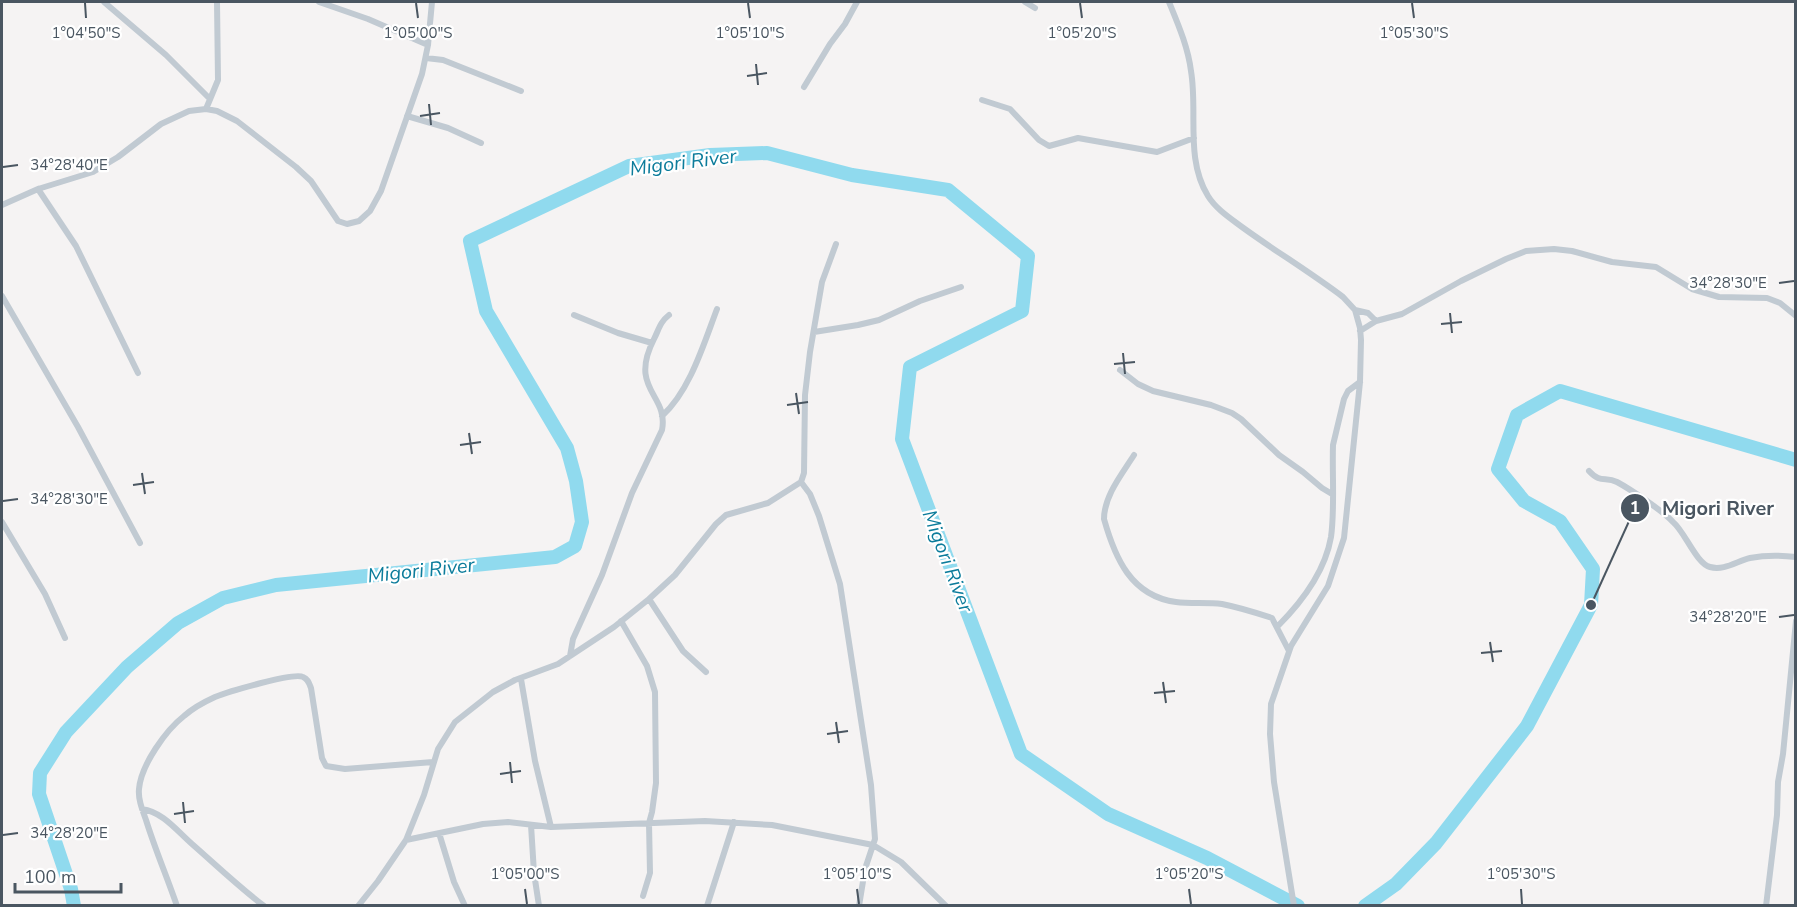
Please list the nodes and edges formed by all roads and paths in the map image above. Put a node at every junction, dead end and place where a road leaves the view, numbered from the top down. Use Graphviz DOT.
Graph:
graph roads {
  1 [pos="105,2"];
  2 [pos="217,2"];
  3 [pos="319,2"];
  4 [pos="432,2"];
  5 [pos="857,2"];
  6 [pos="1024,2"];
  7 [pos="1169,2"];
  8 [pos="1035,8"];
  9 [pos="428,45"];
  10 [pos="426,58"];
  11 [pos="804,87"];
  12 [pos="521,91"];
  13 [pos="210,99"];
  14 [pos="982,100"];
  15 [pos="206,109"];
  16 [pos="407,116"];
  17 [pos="1194,138"];
  18 [pos="481,143"];
  19 [pos="38,189"];
  20 [pos="2,205"];
  21 [pos="836,244"];
  22 [pos="960,287"];
  23 [pos="2,297"];
  24 [pos="717,309"];
  25 [pos="1355,310"];
  26 [pos="574,315"];
  27 [pos="669,315"];
  28 [pos="1796,316"];
  29 [pos="1376,321"];
  30 [pos="1360,331"];
  31 [pos="814,332"];
  32 [pos="652,342"];
  33 [pos="1120,370"];
  34 [pos="138,374"];
  35 [pos="1360,382"];
  36 [pos="662,416"];
  37 [pos="1134,454"];
  38 [pos="1588,471"];
  39 [pos="801,482"];
  40 [pos="1332,494"];
  41 [pos="2,522"];
  42 [pos="140,543"];
  43 [pos="1796,557"];
  44 [pos="649,600"];
  45 [pos="621,621"];
  46 [pos="1796,621"];
  47 [pos="1277,627"];
  48 [pos="65,639"];
  49 [pos="1289,651"];
  50 [pos="570,656"];
  51 [pos="706,672"];
  52 [pos="521,679"];
  53 [pos="434,762"];
  54 [pos="142,809"];
  55 [pos="734,822"];
  56 [pos="649,823"];
  57 [pos="531,825"];
  58 [pos="551,827"];
  59 [pos="439,833"];
  60 [pos="406,840"];
  61 [pos="873,845"];
  62 [pos="643,896"];
  63 [pos="177,906"];
  64 [pos="264,906"];
  65 [pos="358,906"];
  66 [pos="465,906"];
  67 [pos="538,906"];
  68 [pos="707,906"];
  69 [pos="859,906"];
  70 [pos="946,906"];
  71 [pos="1294,906"];
  72 [pos="1766,906"];
  1 -- 13 [label="street"];
  2 -- 13 [label="street"];
  3 -- 9 [label="street"];
  4 -- 9 [label="street"];
  5 -- 11 [label="street"];
  6 -- 8 [label="street"];
  7 -- 17 [label="street"];
  9 -- 10 [label="street"];
  10 -- 12 [label="street"];
  10 -- 16 [label="street"];
  13 -- 15 [label="street"];
  14 -- 17 [label="street"];
  15 -- 16 [label="street"];
  15 -- 19 [label="street"];
  16 -- 18 [label="street"];
  17 -- 25 [label="street"];
  19 -- 20 [label="street"];
  19 -- 34 [label="street"];
  21 -- 31 [label="street"];
  22 -- 31 [label="street"];
  23 -- 42 [label="street"];
  24 -- 36 [label="street"];
  25 -- 29 [label="street"];
  25 -- 30 [label="street"];
  26 -- 32 [label="street"];
  27 -- 32 [label="street"];
  28 -- 29 [label="street"];
  29 -- 30 [label="street"];
  30 -- 35 [label="street"];
  31 -- 39 [label="street"];
  32 -- 36 [label="street"];
  33 -- 40 [label="street"];
  35 -- 40 [label="street"];
  35 -- 49 [label="street"];
  36 -- 50 [label="street"];
  37 -- 47 [label="street"];
  38 -- 43 [label="street"];
  39 -- 44 [label="street"];
  39 -- 61 [label="street"];
  40 -- 47 [label="street"];
  41 -- 48 [label="street"];
  44 -- 45 [label="street"];
  44 -- 51 [label="street"];
  45 -- 50 [label="street"];
  45 -- 56 [label="street"];
  46 -- 72 [label="street"];
  47 -- 49 [label="street"];
  49 -- 71 [label="street"];
  50 -- 52 [label="street"];
  52 -- 53 [label="street"];
  52 -- 58 [label="street"];
  53 -- 54 [label="street"];
  53 -- 60 [label="street"];
  54 -- 63 [label="street"];
  54 -- 64 [label="street"];
  55 -- 56 [label="street"];
  55 -- 61 [label="street"];
  55 -- 68 [label="street"];
  56 -- 58 [label="street"];
  56 -- 62 [label="street"];
  57 -- 58 [label="street"];
  57 -- 59 [label="street"];
  57 -- 67 [label="street"];
  59 -- 60 [label="street"];
  59 -- 66 [label="street"];
  60 -- 65 [label="street"];
  61 -- 69 [label="street"];
  61 -- 70 [label="street"];
}
